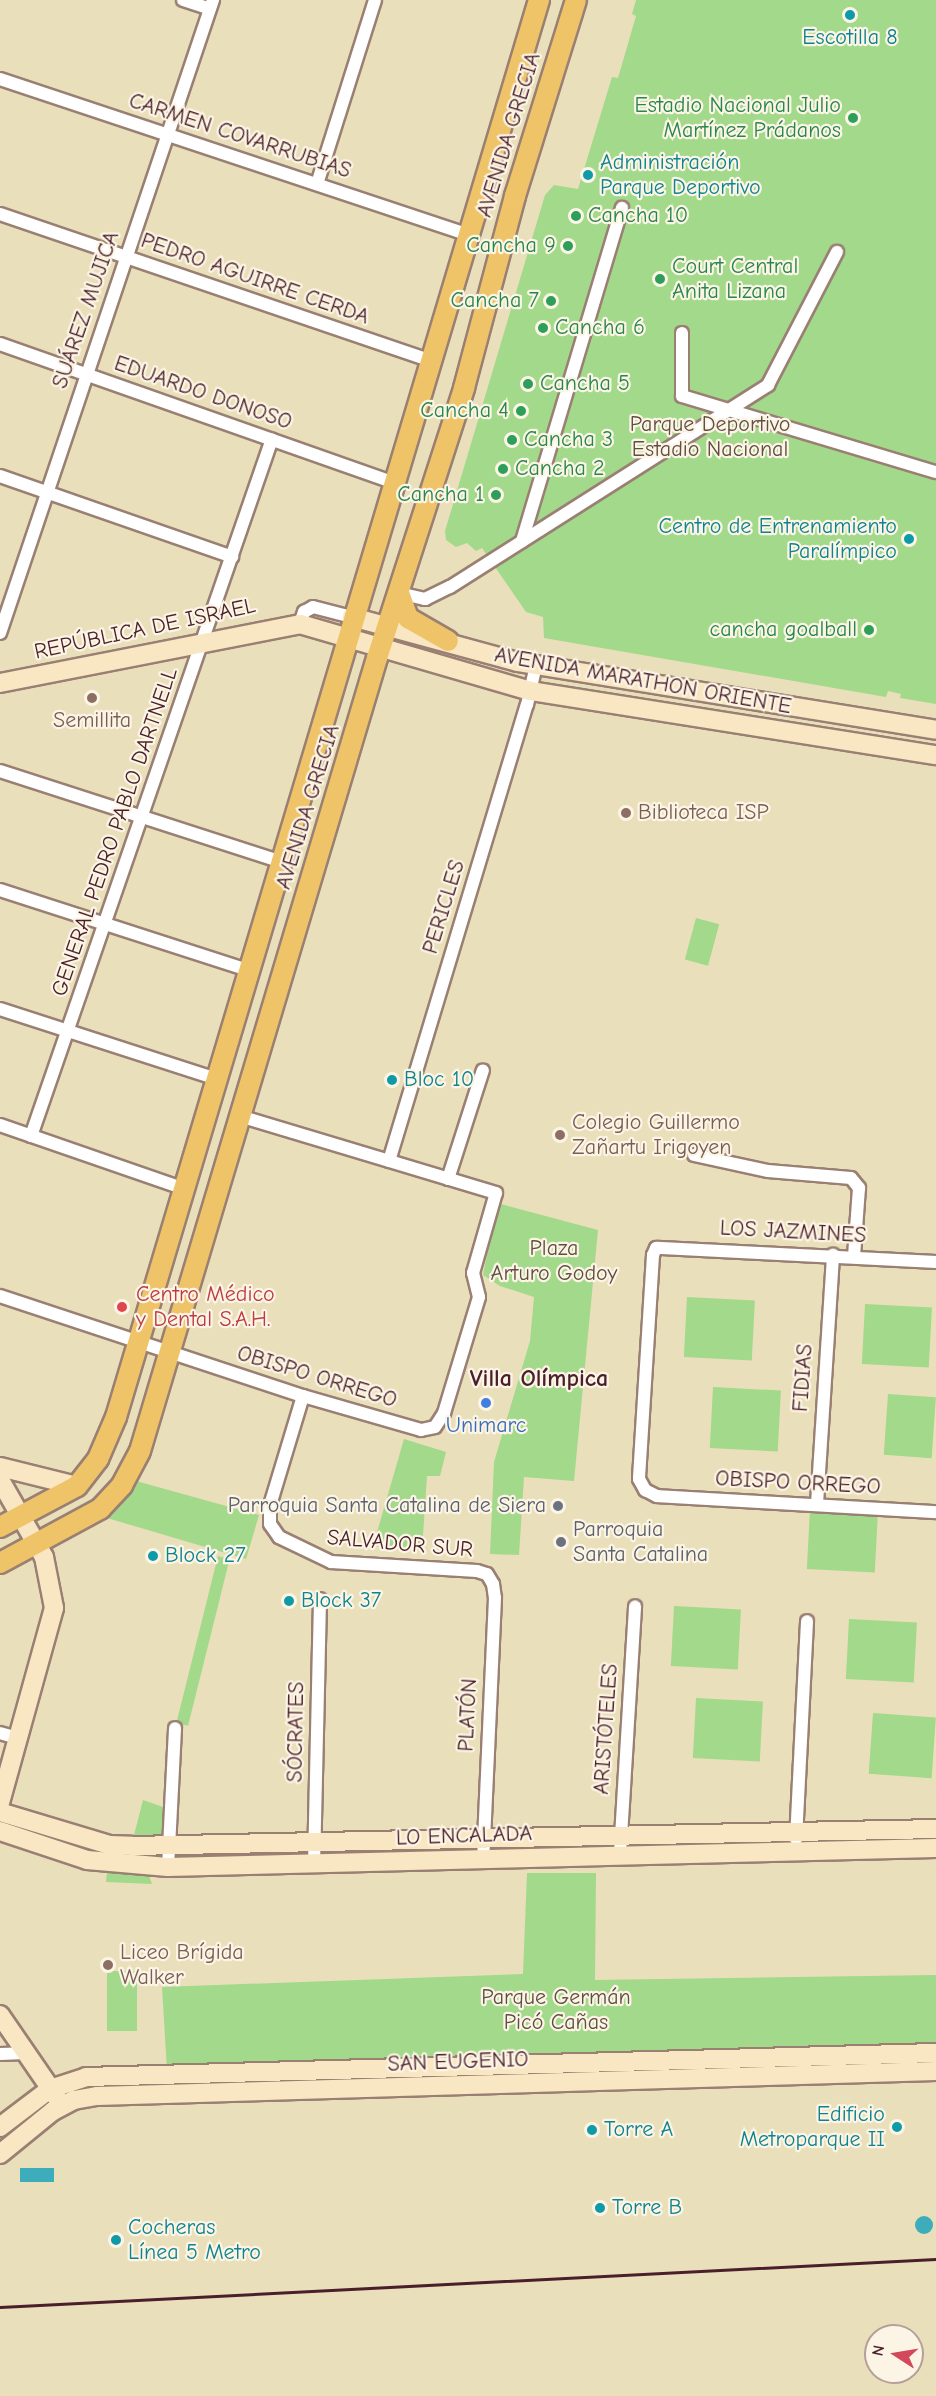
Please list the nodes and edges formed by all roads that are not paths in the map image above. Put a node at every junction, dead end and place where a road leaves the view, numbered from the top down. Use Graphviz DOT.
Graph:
graph roads {
  1 [pos="183,0"];
  2 [pos="375,0"];
  3 [pos="539,0"];
  4 [pos="576,0"];
  5 [pos="211,5"];
  6 [pos="0,78"];
  7 [pos="168,134"];
  8 [pos="317,184"];
  9 [pos="622,208"];
  10 [pos="0,214"];
  11 [pos="467,234"];
  12 [pos="837,252"];
  13 [pos="126,257"];
  14 [pos="682,333"];
  15 [pos="0,344"];
  16 [pos="429,360"];
  17 [pos="87,375"];
  18 [pos="727,408"];
  19 [pos="272,439"];
  20 [pos="936,472"];
  21 [pos="0,476"];
  22 [pos="392,482"];
  23 [pos="47,493"];
  24 [pos="522,541"];
  25 [pos="232,558"];
  26 [pos="399,593"];
  27 [pos="349,626"];
  28 [pos="387,628"];
  29 [pos="0,633"];
  30 [pos="205,641"];
  31 [pos="448,641"];
  32 [pos="381,647"];
  33 [pos="501,657"];
  34 [pos="536,665"];
  35 [pos="496,682"];
  36 [pos="0,683"];
  37 [pos="531,691"];
  38 [pos="932,729"];
  39 [pos="930,754"];
  40 [pos="0,771"];
  41 [pos="141,817"];
  42 [pos="279,861"];
  43 [pos="0,890"];
  44 [pos="104,924"];
  45 [pos="247,970"];
  46 [pos="0,1009"];
  47 [pos="68,1031"];
  48 [pos="483,1070"];
  49 [pos="214,1078"];
  50 [pos="240,1116"];
  51 [pos="0,1125"];
  52 [pos="31,1136"];
  53 [pos="694,1155"];
  54 [pos="389,1161"];
  55 [pos="448,1179"];
  56 [pos="182,1188"];
  57 [pos="832,1255"];
  58 [pos="854,1256"];
  59 [pos="936,1262"];
  60 [pos="0,1296"];
  61 [pos="137,1344"];
  62 [pos="169,1354"];
  63 [pos="303,1396"];
  64 [pos="0,1467"];
  65 [pos="0,1480"];
  66 [pos="77,1486"];
  67 [pos="657,1496"];
  68 [pos="817,1504"];
  69 [pos="936,1512"];
  70 [pos="23,1515"];
  71 [pos="0,1527"];
  72 [pos="38,1543"];
  73 [pos="0,1563"];
  74 [pos="487,1574"];
  75 [pos="320,1599"];
  76 [pos="635,1606"];
  77 [pos="807,1621"];
  78 [pos="175,1728"];
  79 [pos="8,1736"];
  80 [pos="0,1803"];
  81 [pos="0,1812"];
  82 [pos="936,1829"];
  83 [pos="0,1831"];
  84 [pos="796,1831"];
  85 [pos="620,1833"];
  86 [pos="483,1840"];
  87 [pos="314,1842"];
  88 [pos="169,1845"];
  89 [pos="936,1848"];
  90 [pos="796,1850"];
  91 [pos="620,1853"];
  92 [pos="483,1860"];
  93 [pos="314,1865"];
  94 [pos="168,1867"];
  95 [pos="0,2015"];
  96 [pos="25,2053"];
  97 [pos="936,2053"];
  98 [pos="0,2054"];
  99 [pos="531,2064"];
  100 [pos="499,2066"];
  101 [pos="936,2071"];
  102 [pos="133,2075"];
  103 [pos="532,2084"];
  104 [pos="500,2085"];
  105 [pos="50,2089"];
  106 [pos="125,2095"];
  107 [pos="62,2105"];
  108 [pos="0,2127"];
  109 [pos="0,2154"];
  1 -- 5 [label="street"];
  2 -- 8 [label="street"];
  3 -- 11 [label="main road, AVENIDA GRECIA"];
  4 -- 26 [label="main road, AVENIDA GRECIA"];
  5 -- 7 [label="street, SUÁREZ MUJICA"];
  6 -- 7 [label="street, CARMEN COVARRUBIAS"];
  7 -- 8 [label="street, CARMEN COVARRUBIAS"];
  7 -- 13 [label="street, SUÁREZ MUJICA"];
  8 -- 11 [label="street, CARMEN COVARRUBIAS"];
  9 -- 24 [label="street"];
  10 -- 13 [label="street, PEDRO AGUIRRE CERDA"];
  11 -- 16 [label="main road, AVENIDA GRECIA"];
  12 -- 18 [label="street"];
  13 -- 16 [label="street, PEDRO AGUIRRE CERDA"];
  13 -- 17 [label="street, SUÁREZ MUJICA"];
  14 -- 18 [label="street"];
  15 -- 17 [label="street, EDUARDO DONOSO"];
  16 -- 22 [label="main road, AVENIDA GRECIA"];
  17 -- 19 [label="street, EDUARDO DONOSO"];
  17 -- 23 [label="street, SUÁREZ MUJICA"];
  18 -- 20 [label="street"];
  18 -- 24 [label="street"];
  19 -- 22 [label="street, EDUARDO DONOSO"];
  19 -- 25 [label="street, GENERAL PEDRO PABLO DARTNELL"];
  21 -- 23 [label="street"];
  22 -- 27 [label="main road, AVENIDA GRECIA"];
  23 -- 25 [label="street"];
  23 -- 29 [label="street, SUÁREZ MUJICA"];
  24 -- 26 [label="street"];
  25 -- 30 [label="street, GENERAL PEDRO PABLO DARTNELL"];
  26 -- 28 [label="main road, AVENIDA GRECIA"];
  26 -- 31 [label="main road"];
  27 -- 28 [label="main road, AVENIDA MARATHON ORIENTE"];
  27 -- 30 [label="main road, REPÚBLICA DE ISRAEL"];
  27 -- 32 [label="main road, AVENIDA MARATHON ORIENTE"];
  27 -- 42 [label="main road, AVENIDA GRECIA"];
  28 -- 31 [label="main road, AVENIDA MARATHON ORIENTE"];
  28 -- 32 [label="main road, AVENIDA GRECIA"];
  30 -- 36 [label="main road, REPÚBLICA DE ISRAEL"];
  30 -- 41 [label="street, GENERAL PEDRO PABLO DARTNELL"];
  31 -- 33 [label="main road, AVENIDA MARATHON ORIENTE"];
  32 -- 35 [label="main road, AVENIDA MARATHON ORIENTE"];
  32 -- 50 [label="main road, AVENIDA GRECIA"];
  33 -- 34 [label="main road, AVENIDA MARATHON ORIENTE"];
  33 -- 35 [label="main road"];
  34 -- 37 [label="street, PERICLES"];
  34 -- 38 [label="main road, AVENIDA MARATHON ORIENTE"];
  35 -- 37 [label="main road, AVENIDA MARATHON ORIENTE"];
  37 -- 39 [label="main road, AVENIDA MARATHON ORIENTE"];
  37 -- 54 [label="street, PERICLES"];
  38 -- 39 [label="main road"];
  40 -- 41 [label="street"];
  41 -- 42 [label="street"];
  41 -- 44 [label="street, GENERAL PEDRO PABLO DARTNELL"];
  42 -- 45 [label="main road, AVENIDA GRECIA"];
  43 -- 44 [label="street"];
  44 -- 45 [label="street"];
  44 -- 47 [label="street, GENERAL PEDRO PABLO DARTNELL"];
  45 -- 49 [label="main road, AVENIDA GRECIA"];
  46 -- 47 [label="street"];
  47 -- 49 [label="street"];
  47 -- 52 [label="street, GENERAL PEDRO PABLO DARTNELL"];
  48 -- 55 [label="street"];
  49 -- 56 [label="main road, AVENIDA GRECIA"];
  50 -- 54 [label="street"];
  50 -- 62 [label="main road, AVENIDA GRECIA"];
  51 -- 52 [label="street"];
  52 -- 56 [label="street"];
  53 -- 58 [label="street"];
  54 -- 55 [label="street"];
  55 -- 63 [label="street, OBISPO ORREGO"];
  56 -- 61 [label="main road, AVENIDA GRECIA"];
  57 -- 58 [label="street, LOS JAZMINES"];
  57 -- 67 [label="street, LOS JAZMINES"];
  57 -- 68 [label="street, FIDIAS"];
  58 -- 59 [label="street, LOS JAZMINES"];
  60 -- 61 [label="street, OBISPO ORREGO"];
  61 -- 62 [label="street, OBISPO ORREGO"];
  61 -- 66 [label="main road, AVENIDA GRECIA"];
  62 -- 63 [label="street, OBISPO ORREGO"];
  62 -- 72 [label="main road, AVENIDA GRECIA"];
  63 -- 74 [label="street, SALVADOR SUR"];
  64 -- 66 [label="main road"];
  65 -- 70 [label="main road"];
  66 -- 70 [label="main road, AVENIDA GRECIA"];
  67 -- 68 [label="street, OBISPO ORREGO"];
  68 -- 69 [label="street, OBISPO ORREGO"];
  70 -- 71 [label="main road, AVENIDA GRECIA"];
  70 -- 72 [label="main road"];
  72 -- 73 [label="main road, AVENIDA GRECIA"];
  72 -- 79 [label="main road"];
  74 -- 86 [label="street, PLATÓN"];
  75 -- 87 [label="street, SÓCRATES"];
  76 -- 85 [label="street, ARISTÓTELES"];
  77 -- 84 [label="street"];
  78 -- 88 [label="street"];
  79 -- 80 [label="main road"];
  81 -- 88 [label="main road, LO ENCALADA"];
  82 -- 84 [label="main road, LO ENCALADA"];
  83 -- 94 [label="main road, LO ENCALADA"];
  84 -- 85 [label="main road, LO ENCALADA"];
  84 -- 90 [label="street"];
  85 -- 86 [label="main road, LO ENCALADA"];
  85 -- 91 [label="street, ARISTÓTELES"];
  86 -- 87 [label="main road, LO ENCALADA"];
  86 -- 92 [label="street, PLATÓN"];
  87 -- 88 [label="main road, LO ENCALADA"];
  87 -- 93 [label="street, SÓCRATES"];
  88 -- 94 [label="street"];
  89 -- 90 [label="main road, LO ENCALADA"];
  90 -- 91 [label="main road, LO ENCALADA"];
  91 -- 92 [label="main road, LO ENCALADA"];
  92 -- 93 [label="main road, LO ENCALADA"];
  93 -- 94 [label="main road, LO ENCALADA"];
  95 -- 96 [label="main road"];
  96 -- 98 [label="street"];
  96 -- 105 [label="main road"];
  97 -- 99 [label="main road, SAN EUGENIO"];
  99 -- 100 [label="main road, SAN EUGENIO"];
  99 -- 103 [label="main road"];
  100 -- 102 [label="main road, SAN EUGENIO"];
  100 -- 104 [label="main road"];
  101 -- 103 [label="main road, SAN EUGENIO"];
  102 -- 105 [label="main road, SAN EUGENIO"];
  102 -- 106 [label="main road"];
  103 -- 104 [label="main road, SAN EUGENIO"];
  104 -- 106 [label="main road, SAN EUGENIO"];
  105 -- 107 [label="main road"];
  105 -- 108 [label="main road, SAN EUGENIO"];
  106 -- 107 [label="main road, SAN EUGENIO"];
  107 -- 109 [label="main road, SAN EUGENIO"];
}
